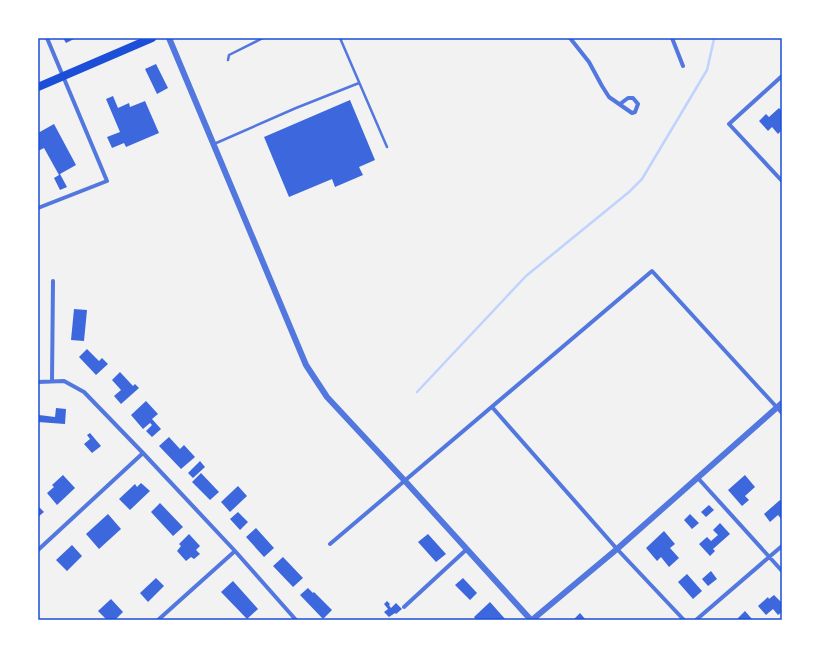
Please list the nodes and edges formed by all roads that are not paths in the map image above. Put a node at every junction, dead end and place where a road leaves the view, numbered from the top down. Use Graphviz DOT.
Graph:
graph roads {
  1 [pos="47,38"];
  2 [pos="152,38"];
  3 [pos="169,38"];
  4 [pos="262,38"];
  5 [pos="340,38"];
  6 [pos="570,38"];
  7 [pos="672,38"];
  8 [pos="228,60"];
  9 [pos="683,66"];
  10 [pos="62,76"];
  11 [pos="782,76"];
  12 [pos="359,83"];
  13 [pos="38,86"];
  14 [pos="620,104"];
  15 [pos="214,145"];
  16 [pos="387,147"];
  17 [pos="782,181"];
  18 [pos="38,208"];
  19 [pos="53,281"];
  20 [pos="52,381"];
  21 [pos="38,382"];
  22 [pos="780,405"];
  23 [pos="492,407"];
  24 [pos="782,413"];
  25 [pos="143,453"];
  26 [pos="697,477"];
  27 [pos="405,481"];
  28 [pos="330,544"];
  29 [pos="782,546"];
  30 [pos="467,549"];
  31 [pos="617,549"];
  32 [pos="38,550"];
  33 [pos="235,551"];
  34 [pos="770,557"];
  35 [pos="782,571"];
  36 [pos="404,607"];
  37 [pos="158,620"];
  38 [pos="296,620"];
  39 [pos="531,620"];
  40 [pos="684,620"];
  41 [pos="696,620"];
  1 -- 10 [label="street"];
  2 -- 10 [label="main road"];
  3 -- 15 [label="street"];
  4 -- 8 [label="lane"];
  5 -- 12 [label="lane"];
  6 -- 14 [label="street"];
  7 -- 9 [label="street"];
  10 -- 13 [label="main road"];
  10 -- 18 [label="street"];
  11 -- 17 [label="street"];
  12 -- 15 [label="lane"];
  12 -- 16 [label="lane"];
  15 -- 27 [label="street"];
  19 -- 20 [label="street"];
  20 -- 21 [label="street"];
  20 -- 25 [label="street"];
  22 -- 23 [label="street"];
  22 -- 24 [label="street"];
  22 -- 26 [label="street"];
  23 -- 27 [label="street"];
  23 -- 31 [label="street"];
  25 -- 32 [label="street"];
  25 -- 33 [label="street"];
  26 -- 31 [label="street"];
  26 -- 34 [label="street"];
  27 -- 28 [label="street"];
  27 -- 30 [label="street"];
  29 -- 34 [label="street"];
  30 -- 36 [label="street"];
  30 -- 39 [label="street"];
  31 -- 39 [label="street"];
  31 -- 40 [label="street"];
  33 -- 37 [label="street"];
  33 -- 38 [label="street"];
  34 -- 35 [label="street"];
  34 -- 41 [label="street"];
}
